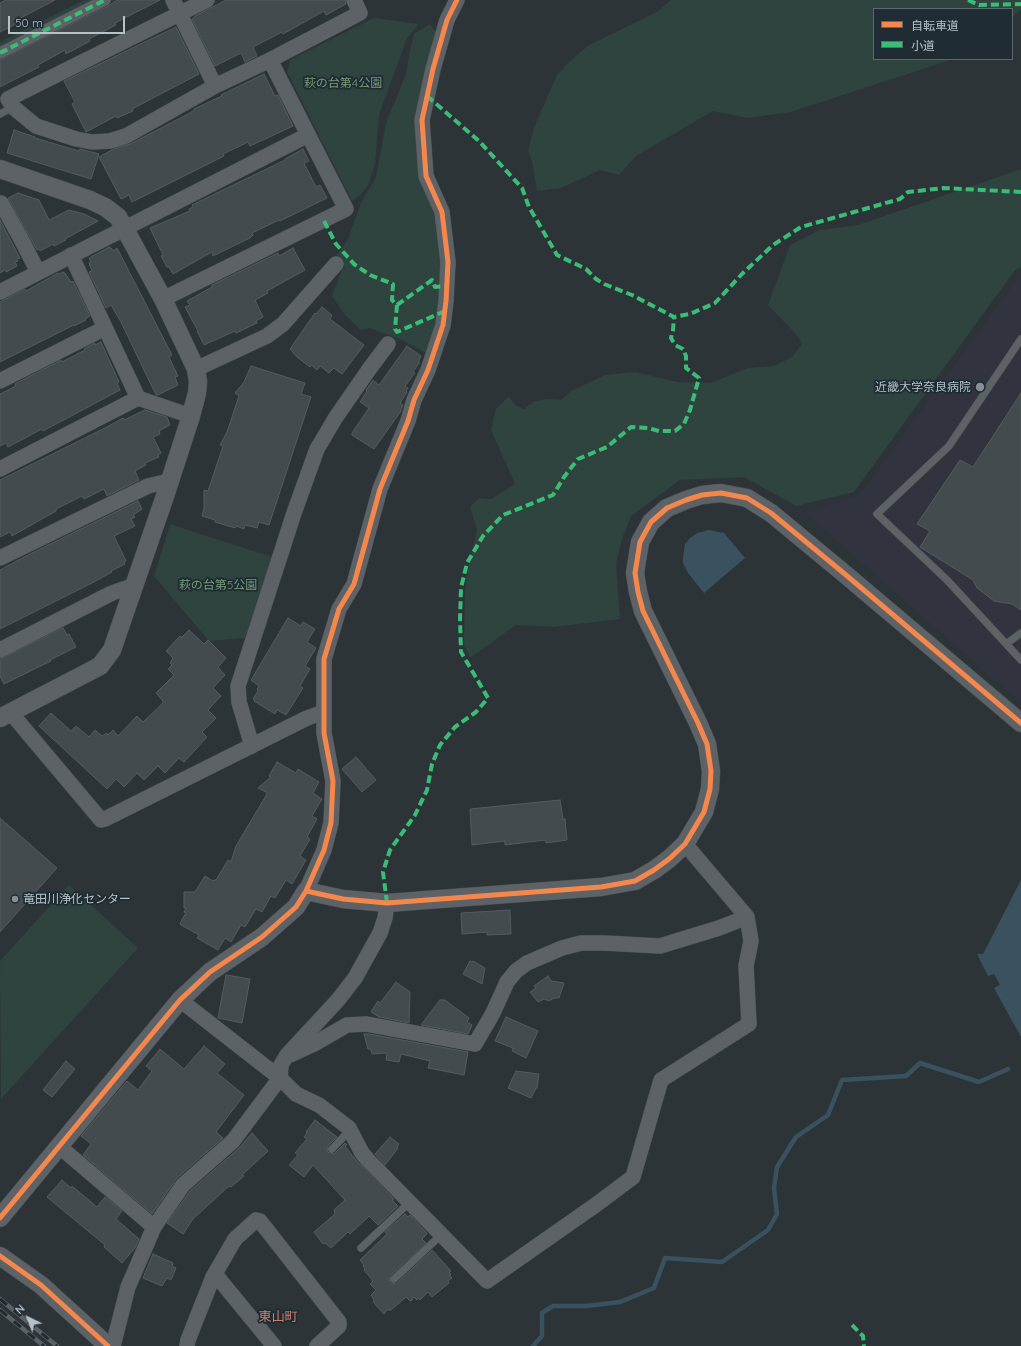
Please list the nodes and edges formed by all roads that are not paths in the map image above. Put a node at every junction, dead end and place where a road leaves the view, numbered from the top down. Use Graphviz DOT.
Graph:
graph roads {
  1 [pos="105,0"];
  2 [pos="173,0"];
  3 [pos="207,0"];
  4 [pos="354,0"];
  5 [pos="457,0"];
  6 [pos="181,14"];
  7 [pos="0,53"];
  8 [pos="270,60"];
  9 [pos="215,86"];
  10 [pos="6,111"];
  11 [pos="308,135"];
  12 [pos="0,169"];
  13 [pos="0,204"];
  14 [pos="125,229"];
  15 [pos="71,255"];
  16 [pos="336,264"];
  17 [pos="38,272"];
  18 [pos="0,292"];
  19 [pos="163,299"];
  20 [pos="105,328"];
  21 [pos="1021,339"];
  22 [pos="388,344"];
  23 [pos="196,368"];
  24 [pos="0,381"];
  25 [pos="138,398"];
  26 [pos="191,416"];
  27 [pos="0,469"];
  28 [pos="170,480"];
  29 [pos="0,558"];
  30 [pos="135,584"];
  31 [pos="1021,633"];
  32 [pos="1006,644"];
  33 [pos="0,650"];
  34 [pos="1021,660"];
  35 [pos="324,712"];
  36 [pos="5,716"];
  37 [pos="1021,723"];
  38 [pos="252,746"];
  39 [pos="685,844"];
  40 [pos="306,891"];
  41 [pos="387,903"];
  42 [pos="747,916"];
  43 [pos="180,1000"];
  44 [pos="287,1055"];
  45 [pos="280,1078"];
  46 [pos="350,1130"];
  47 [pos="60,1147"];
  48 [pos="332,1149"];
  49 [pos="410,1202"];
  50 [pos="0,1218"];
  51 [pos="154,1227"];
  52 [pos="441,1235"];
  53 [pos="361,1248"];
  54 [pos="0,1256"];
  55 [pos="215,1274"];
  56 [pos="394,1279"];
  57 [pos="108,1346"];
  58 [pos="113,1346"];
  59 [pos="187,1346"];
  60 [pos="274,1346"];
  61 [pos="317,1346"];
  1 -- 7 [label="street"];
  2 -- 6 [label="street"];
  3 -- 6 [label="street"];
  4 -- 8 [label="street"];
  5 -- 35 [label="street"];
  6 -- 9 [label="street"];
  6 -- 10 [label="street"];
  8 -- 9 [label="street"];
  8 -- 11 [label="street"];
  9 -- 10 [label="street"];
  11 -- 14 [label="street"];
  11 -- 19 [label="street"];
  12 -- 14 [label="street"];
  13 -- 17 [label="street"];
  14 -- 15 [label="street"];
  14 -- 19 [label="street"];
  15 -- 17 [label="street"];
  15 -- 20 [label="street"];
  16 -- 23 [label="street"];
  17 -- 18 [label="street"];
  19 -- 23 [label="street"];
  20 -- 24 [label="street"];
  20 -- 25 [label="street"];
  21 -- 32 [label="lane"];
  22 -- 38 [label="street"];
  23 -- 26 [label="street"];
  25 -- 26 [label="street"];
  25 -- 27 [label="street"];
  26 -- 28 [label="street"];
  28 -- 29 [label="street"];
  28 -- 30 [label="street"];
  30 -- 33 [label="street"];
  30 -- 36 [label="street"];
  31 -- 32 [label="lane"];
  32 -- 34 [label="lane"];
  35 -- 38 [label="street"];
  35 -- 40 [label="street"];
  36 -- 38 [label="street"];
  37 -- 39 [label="street"];
  39 -- 41 [label="street"];
  39 -- 42 [label="street"];
  40 -- 41 [label="street"];
  40 -- 43 [label="street"];
  41 -- 44 [label="street"];
  42 -- 44 [label="street"];
  42 -- 52 [label="street"];
  43 -- 45 [label="street"];
  43 -- 47 [label="street"];
  44 -- 45 [label="street"];
  45 -- 46 [label="street"];
  45 -- 51 [label="street"];
  46 -- 48 [label="lane"];
  46 -- 49 [label="street"];
  47 -- 50 [label="street"];
  47 -- 51 [label="street"];
  49 -- 52 [label="street"];
  49 -- 53 [label="lane"];
  51 -- 58 [label="street"];
  52 -- 56 [label="lane"];
  54 -- 57 [label="street"];
  55 -- 59 [label="street"];
  55 -- 60 [label="street"];
  55 -- 61 [label="street"];
}
